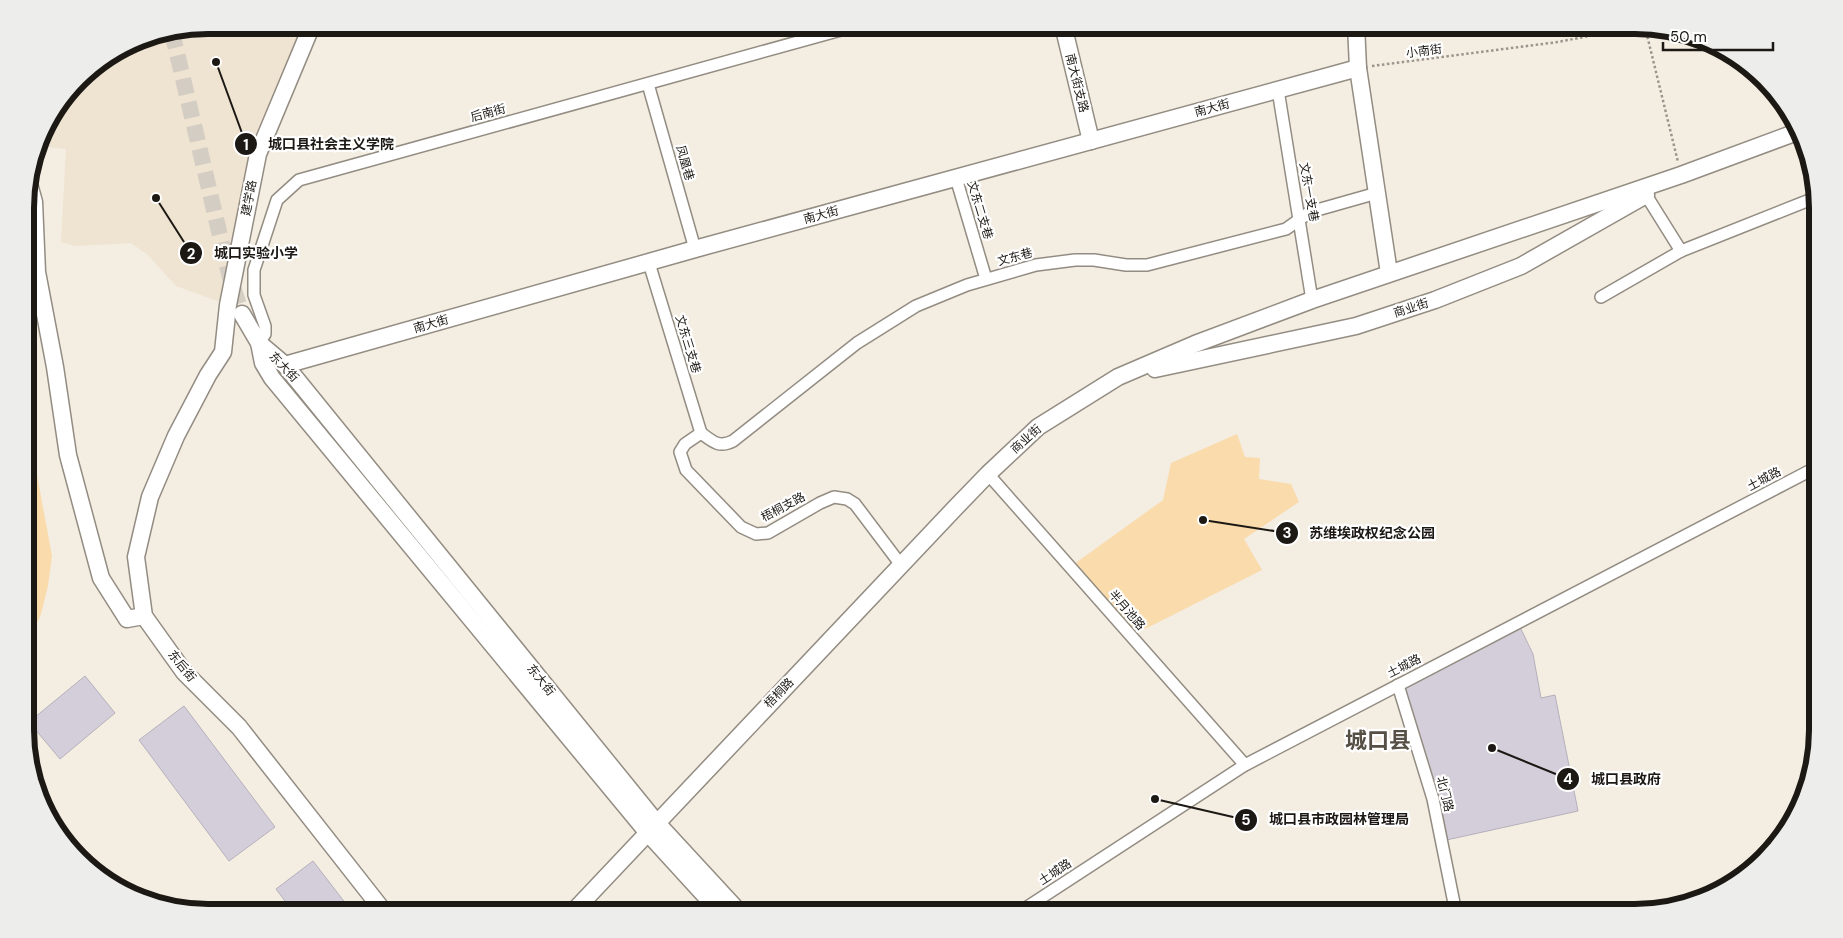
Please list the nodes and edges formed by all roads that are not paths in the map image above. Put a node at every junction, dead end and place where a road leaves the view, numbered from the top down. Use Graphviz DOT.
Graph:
graph roads {
  1 [pos="308,34"];
  2 [pos="827,34"];
  3 [pos="1065,34"];
  4 [pos="1356,34"];
  5 [pos="1358,68"];
  6 [pos="648,84"];
  7 [pos="1278,90"];
  8 [pos="1792,134"];
  9 [pos="1091,140"];
  10 [pos="1681,175"];
  11 [pos="956,178"];
  12 [pos="1377,194"];
  13 [pos="1646,195"];
  14 [pos="1809,200"];
  15 [pos="34,202"];
  16 [pos="1300,218"];
  17 [pos="695,249"];
  18 [pos="1681,251"];
  19 [pos="649,263"];
  20 [pos="1389,273"];
  21 [pos="986,279"];
  22 [pos="1601,297"];
  23 [pos="1312,300"];
  24 [pos="242,314"];
  25 [pos="259,343"];
  26 [pos="285,365"];
  27 [pos="208,375"];
  28 [pos="1118,377"];
  29 [pos="701,433"];
  30 [pos="1809,471"];
  31 [pos="988,474"];
  32 [pos="901,565"];
  33 [pos="144,616"];
  34 [pos="1398,685"];
  35 [pos="1244,765"];
  36 [pos="652,827"];
  37 [pos="378,904"];
  38 [pos="580,904"];
  39 [pos="714,904"];
  40 [pos="731,904"];
  41 [pos="1032,904"];
  42 [pos="1454,904"];
  1 -- 27 [label="street, 建学路"];
  2 -- 6 [label="street, 后南街"];
  3 -- 9 [label="street, 南大街支路"];
  4 -- 5 [label="street"];
  5 -- 7 [label="street, 南大街"];
  5 -- 12 [label="street"];
  6 -- 17 [label="street, 凤凰巷"];
  6 -- 25 [label="street, 后南街"];
  7 -- 9 [label="street, 南大街"];
  7 -- 16 [label="street, 文东一支巷"];
  8 -- 10 [label="street, 商业街"];
  9 -- 11 [label="street, 南大街"];
  10 -- 13 [label="street, 商业街"];
  10 -- 20 [label="street, 商业街"];
  11 -- 17 [label="street, 南大街"];
  11 -- 21 [label="street, 文东二支巷"];
  12 -- 16 [label="street, 文东巷"];
  12 -- 20 [label="street"];
  13 -- 18 [label="street"];
  13 -- 28 [label="street, 商业街"];
  14 -- 18 [label="street"];
  15 -- 33 [label="street"];
  16 -- 21 [label="street, 文东巷"];
  16 -- 23 [label="street, 文东一支巷"];
  17 -- 19 [label="street, 南大街"];
  18 -- 22 [label="street"];
  19 -- 26 [label="street, 南大街"];
  19 -- 29 [label="street, 文东三支巷"];
  20 -- 23 [label="street, 商业街"];
  21 -- 29 [label="street, 文东巷"];
  23 -- 28 [label="street, 商业街"];
  24 -- 25 [label="street"];
  25 -- 26 [label="street, 东大街"];
  25 -- 36 [label="street, 东大街"];
  26 -- 36 [label="street, 东大街"];
  27 -- 33 [label="street, 东后街"];
  28 -- 31 [label="street, 商业街"];
  29 -- 32 [label="street, 梧桐支路"];
  30 -- 34 [label="street, 土城路"];
  31 -- 32 [label="street, 梧桐路"];
  31 -- 35 [label="street, 半月池路"];
  32 -- 36 [label="street, 梧桐路"];
  33 -- 37 [label="street, 东后街"];
  34 -- 35 [label="street, 土城路"];
  34 -- 42 [label="street, 北门路"];
  35 -- 41 [label="street, 土城路"];
  36 -- 38 [label="street, 梧桐路"];
  36 -- 39 [label="street, 东大街"];
  36 -- 40 [label="street, 东大街"];
}
